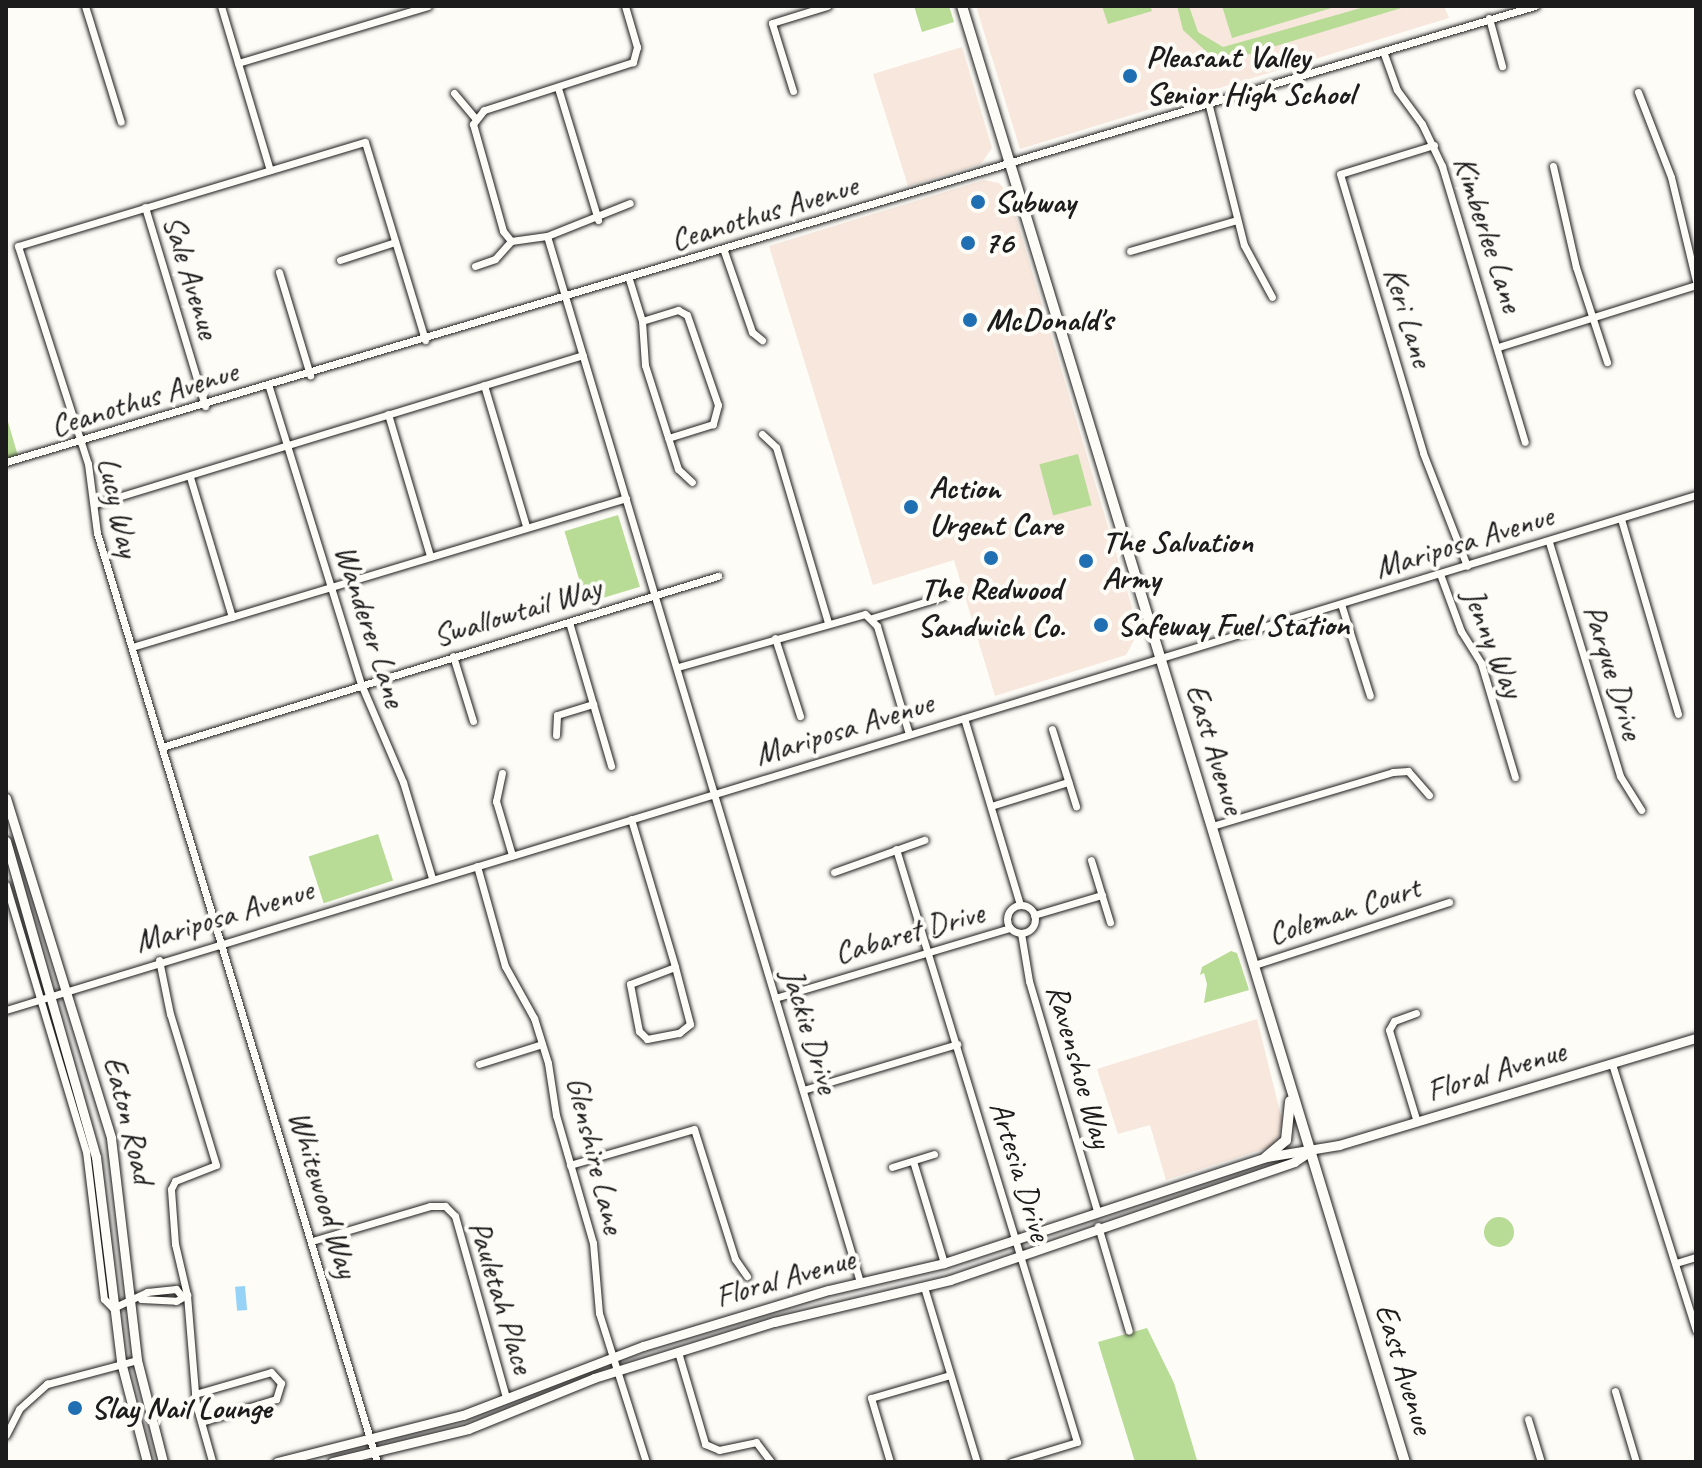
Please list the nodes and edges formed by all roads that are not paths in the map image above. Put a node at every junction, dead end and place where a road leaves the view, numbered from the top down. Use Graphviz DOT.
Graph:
graph roads {
  1 [pos="85,6"];
  2 [pos="221,6"];
  3 [pos="428,6"];
  4 [pos="625,6"];
  5 [pos="827,6"];
  6 [pos="962,6"];
  7 [pos="1535,6"];
  8 [pos="1489,18"];
  9 [pos="1383,51"];
  10 [pos="238,63"];
  11 [pos="1502,66"];
  12 [pos="558,88"];
  13 [pos="793,91"];
  14 [pos="1638,92"];
  15 [pos="454,93"];
  16 [pos="1208,102"];
  17 [pos="475,118"];
  18 [pos="121,122"];
  19 [pos="1434,145"];
  20 [pos="1010,164"];
  21 [pos="1553,166"];
  22 [pos="270,170"];
  23 [pos="630,203"];
  24 [pos="145,207"];
  25 [pos="598,220"];
  26 [pos="1237,220"];
  27 [pos="547,236"];
  28 [pos="511,241"];
  29 [pos="395,242"];
  30 [pos="724,251"];
  31 [pos="1130,251"];
  32 [pos="340,260"];
  33 [pos="475,266"];
  34 [pos="279,272"];
  35 [pos="629,279"];
  36 [pos="1696,283"];
  37 [pos="1272,297"];
  38 [pos="566,298"];
  39 [pos="1593,320"];
  40 [pos="642,321"];
  41 [pos="425,340"];
  42 [pos="762,340"];
  43 [pos="1498,347"];
  44 [pos="583,355"];
  45 [pos="1607,362"];
  46 [pos="310,375"];
  47 [pos="484,385"];
  48 [pos="269,387"];
  49 [pos="205,406"];
  50 [pos="388,414"];
  51 [pos="762,434"];
  52 [pos="668,438"];
  53 [pos="1525,442"];
  54 [pos="78,444"];
  55 [pos="288,445"];
  56 [pos="6,462"];
  57 [pos="190,477"];
  58 [pos="692,482"];
  59 [pos="1696,495"];
  60 [pos="626,498"];
  61 [pos="95,504"];
  62 [pos="1621,519"];
  63 [pos="526,526"];
  64 [pos="1549,542"];
  65 [pos="430,556"];
  66 [pos="1467,566"];
  67 [pos="1440,574"];
  68 [pos="718,576"];
  69 [pos="331,587"];
  70 [pos="656,595"];
  71 [pos="944,596"];
  72 [pos="1341,604"];
  73 [pos="232,617"];
  74 [pos="872,618"];
  75 [pos="569,622"];
  76 [pos="828,622"];
  77 [pos="775,638"];
  78 [pos="132,647"];
  79 [pos="453,656"];
  80 [pos="1160,660"];
  81 [pos="678,667"];
  82 [pos="361,684"];
  83 [pos="1370,696"];
  84 [pos="593,704"];
  85 [pos="1678,714"];
  86 [pos="800,716"];
  87 [pos="964,718"];
  88 [pos="473,721"];
  89 [pos="1052,729"];
  90 [pos="909,734"];
  91 [pos="556,735"];
  92 [pos="162,747"];
  93 [pos="611,766"];
  94 [pos="502,773"];
  95 [pos="1515,777"];
  96 [pos="1068,782"];
  97 [pos="715,793"];
  98 [pos="1429,795"];
  99 [pos="6,798"];
  100 [pos="991,806"];
  101 [pos="1076,806"];
  102 [pos="1641,810"];
  103 [pos="631,819"];
  104 [pos="1212,826"];
  105 [pos="924,840"];
  106 [pos="6,841"];
  107 [pos="896,849"];
  108 [pos="512,855"];
  109 [pos="1091,860"];
  110 [pos="477,866"];
  111 [pos="834,872"];
  112 [pos="432,878"];
  113 [pos="6,885"];
  114 [pos="1102,895"];
  115 [pos="1449,902"];
  116 [pos="1020,905"];
  117 [pos="1034,915"];
  118 [pos="1110,922"];
  119 [pos="1010,928"];
  120 [pos="1021,933"];
  121 [pos="221,941"];
  122 [pos="927,950"];
  123 [pos="159,960"];
  124 [pos="1254,965"];
  125 [pos="675,967"];
  126 [pos="66,989"];
  127 [pos="51,995"];
  128 [pos="775,998"];
  129 [pos="40,999"];
  130 [pos="6,1010"];
  131 [pos="1416,1013"];
  132 [pos="1696,1038"];
  133 [pos="542,1044"];
  134 [pos="957,1044"];
  135 [pos="479,1064"];
  136 [pos="1612,1064"];
  137 [pos="803,1090"];
  138 [pos="1291,1091"];
  139 [pos="1417,1122"];
  140 [pos="1309,1152"];
  141 [pos="934,1154"];
  142 [pos="1266,1157"];
  143 [pos="913,1161"];
  144 [pos="570,1165"];
  145 [pos="892,1167"];
  146 [pos="1097,1210"];
  147 [pos="1098,1226"];
  148 [pos="1016,1240"];
  149 [pos="312,1241"];
  150 [pos="1021,1257"];
  151 [pos="1696,1257"];
  152 [pos="944,1263"];
  153 [pos="1676,1263"];
  154 [pos="747,1276"];
  155 [pos="860,1282"];
  156 [pos="924,1287"];
  157 [pos="184,1295"];
  158 [pos="137,1300"];
  159 [pos="113,1308"];
  160 [pos="1696,1330"];
  161 [pos="1129,1331"];
  162 [pos="678,1352"];
  163 [pos="613,1355"];
  164 [pos="137,1360"];
  165 [pos="121,1362"];
  166 [pos="618,1370"];
  167 [pos="950,1375"];
  168 [pos="1615,1391"];
  169 [pos="195,1394"];
  170 [pos="506,1398"];
  171 [pos="10,1415"];
  172 [pos="1528,1419"];
  173 [pos="201,1422"];
  174 [pos="6,1435"];
  175 [pos="370,1437"];
  176 [pos="376,1458"];
  177 [pos="212,1461"];
  178 [pos="147,1462"];
  179 [pos="163,1462"];
  180 [pos="277,1462"];
  181 [pos="332,1462"];
  182 [pos="646,1462"];
  183 [pos="771,1462"];
  184 [pos="890,1462"];
  185 [pos="977,1462"];
  186 [pos="1011,1462"];
  187 [pos="1405,1462"];
  188 [pos="1541,1462"];
  189 [pos="1636,1462"];
  1 -- 18 [label="street"];
  2 -- 10 [label="street"];
  3 -- 10 [label="street"];
  4 -- 12 [label="street"];
  5 -- 13 [label="street"];
  6 -- 20 [label="main road, East Avenue"];
  7 -- 8 [label="street, Ceanothus Avenue"];
  8 -- 9 [label="street, Ceanothus Avenue"];
  8 -- 11 [label="street"];
  9 -- 16 [label="street, Ceanothus Avenue"];
  9 -- 19 [label="street, Kimberlee Lane"];
  10 -- 22 [label="street"];
  12 -- 17 [label="street"];
  12 -- 25 [label="street"];
  14 -- 36 [label="street"];
  15 -- 17 [label="street"];
  16 -- 20 [label="street, Ceanothus Avenue"];
  16 -- 26 [label="street"];
  17 -- 28 [label="street"];
  19 -- 43 [label="street, Kimberlee Lane"];
  19 -- 66 [label="street, Keri Lane"];
  20 -- 30 [label="street, Ceanothus Avenue"];
  20 -- 80 [label="main road, East Avenue"];
  21 -- 39 [label="street"];
  22 -- 24 [label="street, Lucy Way"];
  22 -- 29 [label="street, Lucy Way"];
  23 -- 25 [label="street"];
  24 -- 49 [label="street, Sale Avenue"];
  24 -- 54 [label="street, Lucy Way"];
  25 -- 27 [label="street"];
  26 -- 31 [label="street"];
  26 -- 37 [label="street"];
  27 -- 28 [label="street"];
  27 -- 38 [label="street, Jackie Drive"];
  28 -- 33 [label="street"];
  29 -- 32 [label="street"];
  29 -- 41 [label="street"];
  30 -- 35 [label="street, Ceanothus Avenue"];
  30 -- 42 [label="street"];
  34 -- 46 [label="street"];
  35 -- 38 [label="street, Ceanothus Avenue"];
  35 -- 40 [label="street"];
  36 -- 39 [label="street"];
  38 -- 41 [label="street, Ceanothus Avenue"];
  38 -- 44 [label="street, Jackie Drive"];
  39 -- 43 [label="street"];
  39 -- 45 [label="street"];
  40 -- 52 [label="street"];
  40 -- 52 [label="street"];
  41 -- 46 [label="street, Ceanothus Avenue"];
  43 -- 53 [label="street, Kimberlee Lane"];
  44 -- 47 [label="street"];
  44 -- 60 [label="street, Jackie Drive"];
  46 -- 48 [label="street, Ceanothus Avenue"];
  47 -- 50 [label="street"];
  47 -- 63 [label="street"];
  48 -- 49 [label="street, Ceanothus Avenue"];
  48 -- 55 [label="street, Wanderer Lane"];
  49 -- 54 [label="street, Ceanothus Avenue"];
  50 -- 55 [label="street"];
  50 -- 65 [label="street"];
  51 -- 76 [label="street"];
  52 -- 58 [label="street"];
  54 -- 56 [label="street, Ceanothus Avenue"];
  54 -- 61 [label="street, Lucy Way"];
  55 -- 57 [label="street"];
  55 -- 69 [label="street, Wanderer Lane"];
  57 -- 61 [label="street"];
  57 -- 73 [label="street"];
  59 -- 62 [label="street, Mariposa Avenue"];
  60 -- 63 [label="street"];
  60 -- 70 [label="street, Jackie Drive"];
  61 -- 78 [label="street, Lucy Way"];
  62 -- 64 [label="street, Mariposa Avenue"];
  62 -- 85 [label="street"];
  63 -- 65 [label="street"];
  64 -- 66 [label="street, Mariposa Avenue"];
  64 -- 102 [label="street, Parque Drive"];
  65 -- 69 [label="street"];
  66 -- 67 [label="street, Mariposa Avenue"];
  67 -- 72 [label="street, Mariposa Avenue"];
  67 -- 95 [label="street, Jenny Way"];
  68 -- 70 [label="street, Swallowtail Way"];
  69 -- 73 [label="street"];
  69 -- 82 [label="street, Wanderer Lane"];
  70 -- 75 [label="street, Swallowtail Way"];
  70 -- 81 [label="street, Jackie Drive"];
  71 -- 74 [label="street"];
  72 -- 80 [label="street, Mariposa Avenue"];
  72 -- 83 [label="street"];
  73 -- 78 [label="street"];
  74 -- 76 [label="street"];
  74 -- 90 [label="street"];
  75 -- 79 [label="street, Swallowtail Way"];
  75 -- 84 [label="street"];
  76 -- 77 [label="street"];
  77 -- 81 [label="street"];
  77 -- 86 [label="street"];
  78 -- 92 [label="street, Lucy Way"];
  79 -- 82 [label="street, Swallowtail Way"];
  79 -- 88 [label="street"];
  80 -- 87 [label="street, Mariposa Avenue"];
  80 -- 104 [label="main road, East Avenue"];
  81 -- 97 [label="street, Jackie Drive"];
  82 -- 92 [label="street, Swallowtail Way"];
  82 -- 112 [label="street, Wanderer Lane"];
  84 -- 91 [label="street"];
  84 -- 93 [label="street"];
  87 -- 90 [label="street, Mariposa Avenue"];
  87 -- 100 [label="street"];
  89 -- 96 [label="street"];
  90 -- 97 [label="street, Mariposa Avenue"];
  92 -- 121 [label="street, Lucy Way"];
  94 -- 108 [label="street"];
  96 -- 100 [label="street"];
  96 -- 101 [label="street"];
  97 -- 103 [label="street, Mariposa Avenue"];
  97 -- 128 [label="street, Jackie Drive"];
  98 -- 104 [label="street"];
  99 -- 126 [label="street, Eaton Road"];
  100 -- 116 [label="street"];
  103 -- 108 [label="street, Mariposa Avenue"];
  103 -- 125 [label="street"];
  104 -- 124 [label="main road, East Avenue"];
  105 -- 107 [label="street"];
  106 -- 127 [label="street, Eaton Road"];
  107 -- 111 [label="street"];
  107 -- 122 [label="street, Artesia Drive"];
  108 -- 110 [label="street, Mariposa Avenue"];
  109 -- 114 [label="street"];
  110 -- 112 [label="street, Mariposa Avenue"];
  110 -- 133 [label="street, Glenshire Lane"];
  112 -- 121 [label="street, Mariposa Avenue"];
  113 -- 129 [label="street, Eaton Road"];
  114 -- 117 [label="street"];
  114 -- 118 [label="street"];
  115 -- 124 [label="street, Coleman Court"];
  116 -- 117 [label="street"];
  116 -- 119 [label="street"];
  117 -- 120 [label="street"];
  119 -- 120 [label="street"];
  119 -- 122 [label="street, Cabaret Drive"];
  120 -- 146 [label="street, Ravenshoe Way"];
  121 -- 123 [label="street, Mariposa Avenue"];
  121 -- 149 [label="street, Whitewood Way"];
  122 -- 128 [label="street, Cabaret Drive"];
  122 -- 134 [label="street, Artesia Drive"];
  123 -- 126 [label="street, Mariposa Avenue"];
  123 -- 157 [label="street"];
  124 -- 138 [label="main road, East Avenue"];
  125 -- 125 [label="street"];
  126 -- 127 [label="street, Mariposa Avenue"];
  126 -- 158 [label="street, Eaton Road"];
  127 -- 129 [label="street, Mariposa Avenue"];
  127 -- 159 [label="street, Eaton Road"];
  128 -- 137 [label="street, Jackie Drive"];
  129 -- 130 [label="street, Mariposa Avenue"];
  129 -- 159 [label="street, Eaton Road"];
  131 -- 139 [label="street"];
  132 -- 136 [label="street, Floral Avenue"];
  133 -- 135 [label="street"];
  133 -- 144 [label="street, Glenshire Lane"];
  134 -- 137 [label="street"];
  134 -- 148 [label="street, Artesia Drive"];
  136 -- 139 [label="street, Floral Avenue"];
  136 -- 153 [label="street"];
  137 -- 155 [label="street, Jackie Drive"];
  138 -- 140 [label="main road, East Avenue"];
  138 -- 142 [label="main road"];
  139 -- 140 [label="street, Floral Avenue"];
  140 -- 142 [label="street, Floral Avenue"];
  140 -- 147 [label="street, Floral Avenue"];
  140 -- 187 [label="main road, East Avenue"];
  141 -- 143 [label="street"];
  142 -- 146 [label="street, Floral Avenue"];
  143 -- 145 [label="street"];
  143 -- 152 [label="street"];
  144 -- 154 [label="street"];
  144 -- 163 [label="street, Glenshire Lane"];
  146 -- 148 [label="street, Floral Avenue"];
  147 -- 150 [label="street, Floral Avenue"];
  147 -- 161 [label="street"];
  148 -- 150 [label="street, Artesia Drive"];
  148 -- 152 [label="street, Floral Avenue"];
  149 -- 170 [label="street, Pauletah Place"];
  149 -- 175 [label="street, Whitewood Way"];
  150 -- 156 [label="street, Floral Avenue"];
  150 -- 186 [label="street, Artesia Drive"];
  151 -- 153 [label="street"];
  152 -- 155 [label="street, Floral Avenue"];
  153 -- 160 [label="street"];
  155 -- 163 [label="street, Floral Avenue"];
  156 -- 162 [label="street, Floral Avenue"];
  156 -- 167 [label="street"];
  157 -- 158 [label="street"];
  157 -- 169 [label="street"];
  158 -- 159 [label="street"];
  158 -- 164 [label="street, Eaton Road"];
  159 -- 165 [label="street, Eaton Road"];
  162 -- 166 [label="street, Floral Avenue"];
  162 -- 183 [label="street"];
  163 -- 166 [label="street, Glenshire Lane"];
  163 -- 170 [label="street, Floral Avenue"];
  164 -- 165 [label="street"];
  164 -- 179 [label="street, Eaton Road"];
  165 -- 171 [label="street"];
  165 -- 178 [label="street, Eaton Road"];
  166 -- 176 [label="street, Floral Avenue"];
  166 -- 182 [label="street, Glenshire Lane"];
  167 -- 184 [label="street"];
  167 -- 185 [label="street"];
  168 -- 189 [label="street"];
  169 -- 173 [label="street"];
  169 -- 173 [label="street"];
  170 -- 175 [label="street, Floral Avenue"];
  171 -- 174 [label="street"];
  172 -- 188 [label="street"];
  173 -- 177 [label="street"];
  175 -- 176 [label="street, Whitewood Way"];
  175 -- 180 [label="street, Floral Avenue"];
  176 -- 181 [label="street, Floral Avenue"];
}
